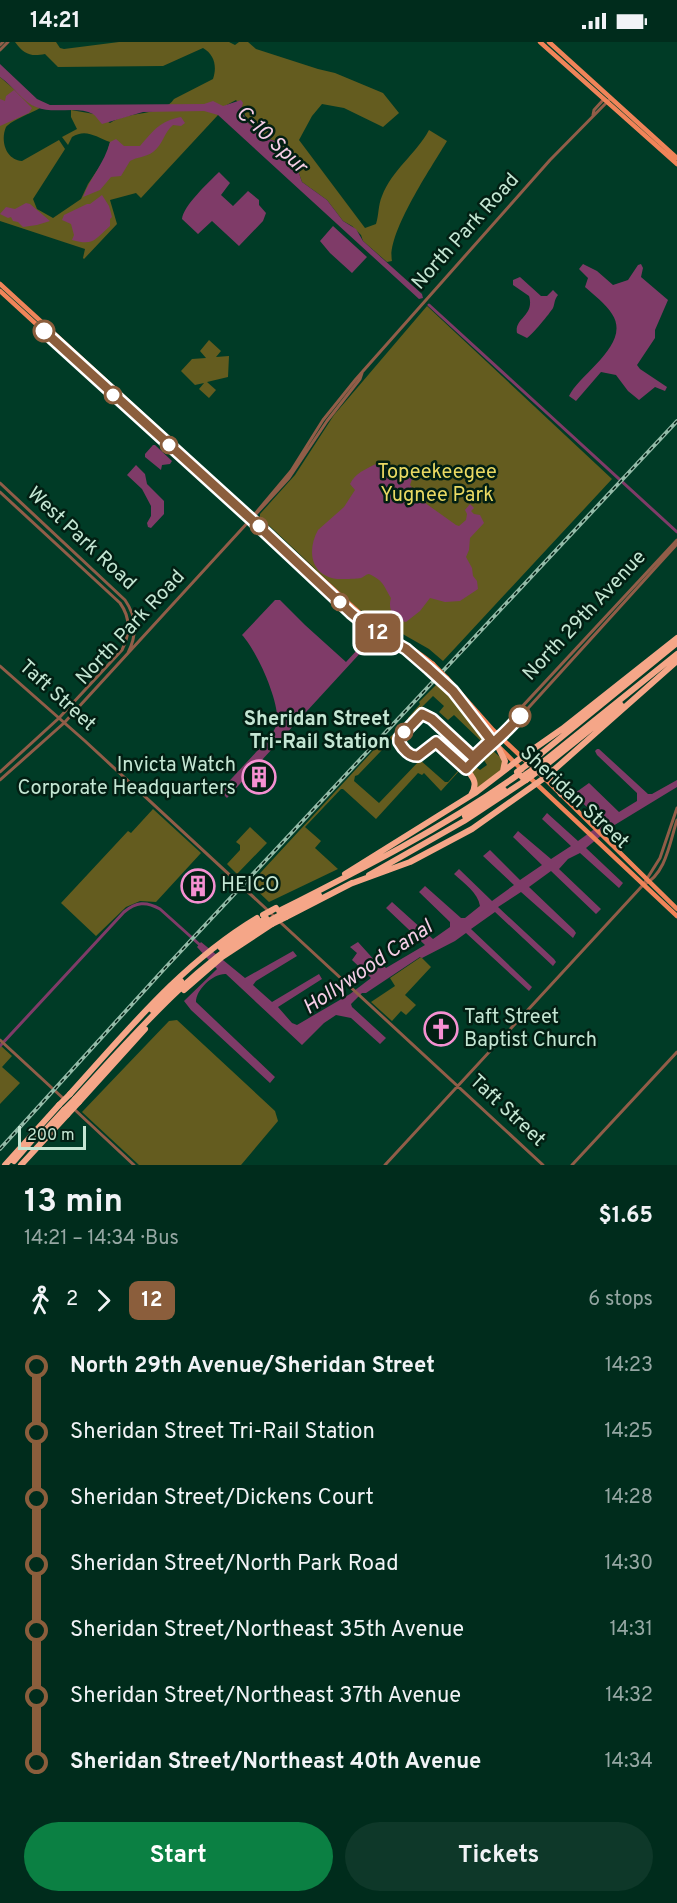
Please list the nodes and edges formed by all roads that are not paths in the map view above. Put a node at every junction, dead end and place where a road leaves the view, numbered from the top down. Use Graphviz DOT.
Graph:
graph roads {
  1 [pos="8,42"];
  2 [pos="540,42"];
  3 [pos="549,42"];
  4 [pos="0,50"];
  5 [pos="607,98"];
  6 [pos="665,150"];
  7 [pos="677,158"];
  8 [pos="677,164"];
  9 [pos="0,285"];
  10 [pos="0,291"];
  11 [pos="138,413"];
  12 [pos="181,456"];
  13 [pos="188,456"];
  14 [pos="0,483"];
  15 [pos="0,492"];
  16 [pos="252,517"];
  17 [pos="677,542"];
  18 [pos="677,638"];
  19 [pos="127,640"];
  20 [pos="140,640"];
  21 [pos="133,641"];
  22 [pos="677,643"];
  23 [pos="677,648"];
  24 [pos="127,654"];
  25 [pos="677,658"];
  26 [pos="0,666"];
  27 [pos="446,680"];
  28 [pos="59,718"];
  29 [pos="64,723"];
  30 [pos="499,735"];
  31 [pos="492,741"];
  32 [pos="499,749"];
  33 [pos="522,757"];
  34 [pos="514,763"];
  35 [pos="537,765"];
  36 [pos="554,768"];
  37 [pos="466,769"];
  38 [pos="503,771"];
  39 [pos="0,772"];
  40 [pos="521,776"];
  41 [pos="544,778"];
  42 [pos="0,780"];
  43 [pos="536,783"];
  44 [pos="561,794"];
  45 [pos="471,796"];
  46 [pos="677,808"];
  47 [pos="677,820"];
  48 [pos="345,874"];
  49 [pos="646,882"];
  50 [pos="350,884"];
  51 [pos="677,909"];
  52 [pos="281,912"];
  53 [pos="677,916"];
  54 [pos="267,919"];
  55 [pos="218,953"];
  56 [pos="207,961"];
  57 [pos="0,1040"];
  58 [pos="677,1052"];
  59 [pos="458,1086"];
  60 [pos="74,1098"];
  61 [pos="63,1109"];
  62 [pos="3,1165"];
  63 [pos="10,1165"];
  64 [pos="15,1165"];
  65 [pos="21,1165"];
  66 [pos="134,1165"];
  67 [pos="385,1165"];
  68 [pos="543,1165"];
  69 [pos="572,1165"];
  1 -- 4 [label="street"];
  2 -- 5 [label="main road"];
  3 -- 5 [label="main road"];
  5 -- 6 [label="main road"];
  5 -- 6 [label="main road"];
  5 -- 16 [label="street, North Park Road"];
  6 -- 7 [label="main road"];
  6 -- 8 [label="main road"];
  9 -- 11 [label="main road, Sheridan Street"];
  10 -- 11 [label="main road, Sheridan Street"];
  11 -- 12 [label="main road, Sheridan Street"];
  11 -- 13 [label="main road, Sheridan Street"];
  12 -- 13 [label="main road"];
  12 -- 16 [label="main road, Sheridan Street"];
  13 -- 16 [label="main road, Sheridan Street"];
  14 -- 21 [label="street, West Park Road"];
  15 -- 19 [label="street, West Park Road"];
  16 -- 20 [label="street, North Park Road"];
  16 -- 27 [label="main road, Sheridan Street, bridge"];
  17 -- 30 [label="street, North 29th Avenue"];
  18 -- 33 [label="highway"];
  19 -- 21 [label="street"];
  19 -- 28 [label="street, North Park Road"];
  20 -- 21 [label="street"];
  20 -- 24 [label="street, North Park Road"];
  21 -- 24 [label="street, West Park Road"];
  22 -- 35 [label="highway"];
  23 -- 35 [label="highway"];
  24 -- 29 [label="street, North Park Road"];
  25 -- 35 [label="highway"];
  25 -- 36 [label="highway"];
  26 -- 28 [label="street, Taft Street"];
  27 -- 30 [label="main road, Sheridan Street"];
  27 -- 31 [label="main road, Sheridan Street"];
  28 -- 29 [label="street, Taft Street"];
  28 -- 39 [label="street, North Park Road"];
  29 -- 42 [label="street, North Park Road"];
  29 -- 59 [label="street, Taft Street"];
  30 -- 31 [label="street, North 29th Avenue"];
  30 -- 33 [label="main road, Sheridan Street"];
  31 -- 32 [label="main road, Sheridan Street"];
  32 -- 34 [label="main road, Sheridan Street"];
  32 -- 38 [label="highway"];
  33 -- 34 [label="highway"];
  33 -- 41 [label="main road, Sheridan Street"];
  34 -- 38 [label="highway"];
  34 -- 43 [label="main road, Sheridan Street"];
  35 -- 40 [label="highway, bridge"];
  35 -- 40 [label="highway, bridge"];
  36 -- 41 [label="highway"];
  36 -- 44 [label="highway"];
  37 -- 45 [label="highway"];
  38 -- 45 [label="highway"];
  40 -- 48 [label="highway"];
  40 -- 50 [label="highway"];
  40 -- 52 [label="highway"];
  41 -- 43 [label="highway"];
  41 -- 44 [label="main road, Sheridan Street"];
  43 -- 49 [label="main road, Sheridan Street"];
  43 -- 50 [label="highway"];
  44 -- 49 [label="main road, Sheridan Street"];
  45 -- 48 [label="highway"];
  46 -- 49 [label="street"];
  47 -- 49 [label="street"];
  48 -- 52 [label="highway"];
  49 -- 51 [label="main road, Sheridan Street"];
  49 -- 53 [label="main road, Sheridan Street"];
  49 -- 59 [label="street"];
  50 -- 52 [label="highway"];
  52 -- 54 [label="highway, bridge"];
  52 -- 54 [label="highway, bridge"];
  54 -- 55 [label="highway"];
  54 -- 55 [label="highway"];
  55 -- 56 [label="highway"];
  55 -- 56 [label="highway"];
  56 -- 60 [label="highway"];
  56 -- 60 [label="highway"];
  57 -- 66 [label="street"];
  58 -- 69 [label="street"];
  59 -- 67 [label="street"];
  59 -- 68 [label="street, Taft Street"];
  60 -- 61 [label="highway, bridge"];
  60 -- 61 [label="highway, bridge"];
  61 -- 62 [label="highway"];
  61 -- 63 [label="highway"];
  61 -- 64 [label="highway"];
  61 -- 65 [label="highway"];
}
